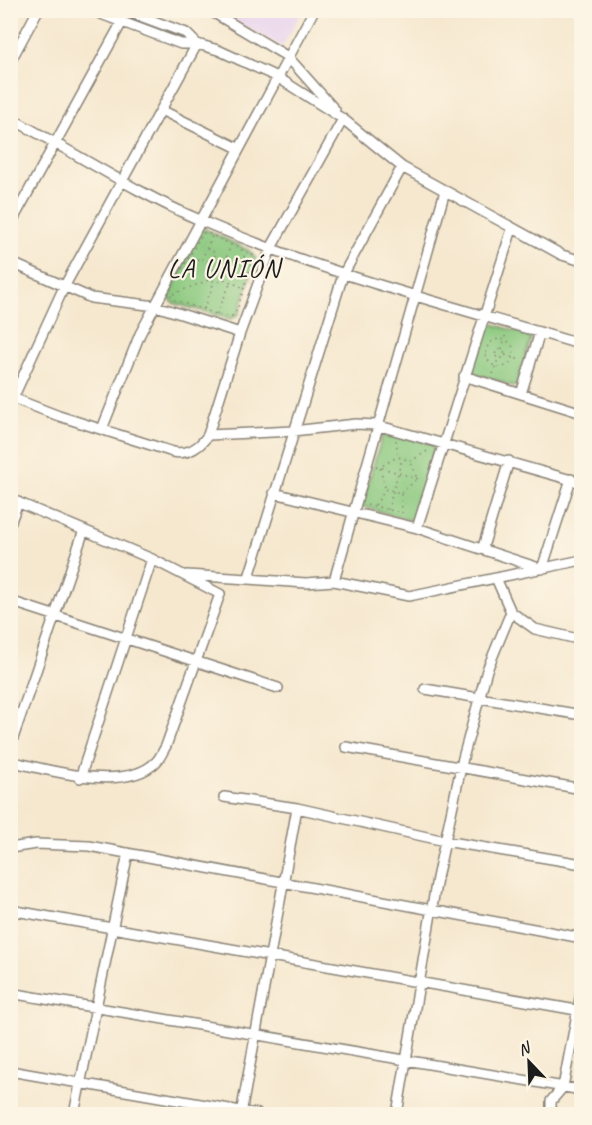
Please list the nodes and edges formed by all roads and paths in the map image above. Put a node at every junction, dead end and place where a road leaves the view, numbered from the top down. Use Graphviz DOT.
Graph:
graph roads {
  1 [pos="38,10"];
  2 [pos="90,10"];
  3 [pos="124,10"];
  4 [pos="209,10"];
  5 [pos="314,10"];
  6 [pos="122,22"];
  7 [pos="197,44"];
  8 [pos="288,57"];
  9 [pos="10,62"];
  10 [pos="277,77"];
  11 [pos="161,110"];
  12 [pos="10,118"];
  13 [pos="343,119"];
  14 [pos="54,141"];
  15 [pos="238,148"];
  16 [pos="402,167"];
  17 [pos="123,179"];
  18 [pos="445,191"];
  19 [pos="200,220"];
  20 [pos="10,225"];
  21 [pos="512,229"];
  22 [pos="213,235"];
  23 [pos="231,244"];
  24 [pos="271,248"];
  25 [pos="207,249"];
  26 [pos="249,253"];
  27 [pos="202,259"];
  28 [pos="186,261"];
  29 [pos="582,261"];
  30 [pos="10,262"];
  31 [pos="211,263"];
  32 [pos="214,269"];
  33 [pos="222,270"];
  34 [pos="344,275"];
  35 [pos="211,279"];
  36 [pos="223,279"];
  37 [pos="215,282"];
  38 [pos="231,282"];
  39 [pos="64,287"];
  40 [pos="244,289"];
  41 [pos="171,295"];
  42 [pos="415,295"];
  43 [pos="156,306"];
  44 [pos="204,310"];
  45 [pos="217,314"];
  46 [pos="484,315"];
  47 [pos="507,329"];
  48 [pos="540,332"];
  49 [pos="240,333"];
  50 [pos="504,340"];
  51 [pos="582,345"];
  52 [pos="480,348"];
  53 [pos="487,350"];
  54 [pos="501,350"];
  55 [pos="495,353"];
  56 [pos="504,354"];
  57 [pos="513,357"];
  58 [pos="498,358"];
  59 [pos="495,366"];
  60 [pos="519,368"];
  61 [pos="464,376"];
  62 [pos="492,378"];
  63 [pos="521,394"];
  64 [pos="12,397"];
  65 [pos="582,413"];
  66 [pos="376,425"];
  67 [pos="102,429"];
  68 [pos="293,431"];
  69 [pos="208,435"];
  70 [pos="396,436"];
  71 [pos="442,442"];
  72 [pos="423,445"];
  73 [pos="432,448"];
  74 [pos="398,457"];
  75 [pos="402,458"];
  76 [pos="428,459"];
  77 [pos="411,461"];
  78 [pos="509,461"];
  79 [pos="375,466"];
  80 [pos="380,467"];
  81 [pos="398,473"];
  82 [pos="417,479"];
  83 [pos="422,480"];
  84 [pos="571,480"];
  85 [pos="582,483"];
  86 [pos="386,489"];
  87 [pos="393,491"];
  88 [pos="274,493"];
  89 [pos="400,493"];
  90 [pos="14,501"];
  91 [pos="364,503"];
  92 [pos="375,506"];
  93 [pos="388,510"];
  94 [pos="356,511"];
  95 [pos="10,524"];
  96 [pos="417,528"];
  97 [pos="84,530"];
  98 [pos="483,547"];
  99 [pos="152,559"];
  100 [pos="582,560"];
  101 [pos="542,569"];
  102 [pos="183,574"];
  103 [pos="249,577"];
  104 [pos="496,578"];
  105 [pos="334,581"];
  106 [pos="10,601"];
  107 [pos="511,612"];
  108 [pos="55,616"];
  109 [pos="126,639"];
  110 [pos="582,640"];
  111 [pos="195,661"];
  112 [pos="278,688"];
  113 [pos="425,689"];
  114 [pos="479,698"];
  115 [pos="582,715"];
  116 [pos="10,747"];
  117 [pos="346,747"];
  118 [pos="10,760"];
  119 [pos="461,768"];
  120 [pos="80,778"];
  121 [pos="582,789"];
  122 [pos="224,797"];
  123 [pos="297,808"];
  124 [pos="445,841"];
  125 [pos="10,848"];
  126 [pos="128,853"];
  127 [pos="582,864"];
  128 [pos="283,882"];
  129 [pos="10,910"];
  130 [pos="432,910"];
  131 [pos="113,926"];
  132 [pos="582,938"];
  133 [pos="270,955"];
  134 [pos="420,982"];
  135 [pos="582,988"];
  136 [pos="10,993"];
  137 [pos="96,1007"];
  138 [pos="579,1011"];
  139 [pos="256,1035"];
  140 [pos="406,1060"];
  141 [pos="10,1071"];
  142 [pos="81,1083"];
  143 [pos="563,1087"];
  144 [pos="582,1090"];
  145 [pos="242,1113"];
  146 [pos="74,1114"];
  147 [pos="258,1114"];
  148 [pos="397,1114"];
  149 [pos="551,1114"];
  1 -- 9 [label="street"];
  2 -- 6 [label="street"];
  3 -- 7 [label="street"];
  4 -- 8 [label="street"];
  5 -- 8 [label="street"];
  6 -- 7 [label="street"];
  6 -- 14 [label="street"];
  7 -- 10 [label="street"];
  7 -- 11 [label="street"];
  8 -- 10 [label="street"];
  8 -- 13 [label="street"];
  10 -- 13 [label="street"];
  10 -- 15 [label="street"];
  11 -- 15 [label="street"];
  11 -- 17 [label="street"];
  12 -- 14 [label="street"];
  13 -- 16 [label="street"];
  13 -- 24 [label="street"];
  14 -- 17 [label="street"];
  14 -- 20 [label="street"];
  15 -- 19 [label="street"];
  16 -- 18 [label="street"];
  16 -- 34 [label="street"];
  17 -- 19 [label="street"];
  17 -- 39 [label="street"];
  18 -- 21 [label="street"];
  18 -- 42 [label="street"];
  19 -- 24 [label="street"];
  19 -- 43 [label="street"];
  21 -- 29 [label="street"];
  21 -- 46 [label="street"];
  22 -- 23 [label="path"];
  22 -- 25 [label="path"];
  22 -- 28 [label="path"];
  23 -- 26 [label="path"];
  23 -- 33 [label="path"];
  24 -- 34 [label="street"];
  24 -- 49 [label="street"];
  25 -- 27 [label="path"];
  25 -- 31 [label="path"];
  26 -- 33 [label="path"];
  26 -- 40 [label="path"];
  27 -- 28 [label="path"];
  27 -- 31 [label="path"];
  28 -- 41 [label="path"];
  30 -- 39 [label="street"];
  31 -- 32 [label="path"];
  32 -- 33 [label="path"];
  32 -- 35 [label="path"];
  33 -- 36 [label="path"];
  34 -- 42 [label="street"];
  34 -- 68 [label="street"];
  35 -- 37 [label="path"];
  35 -- 41 [label="path"];
  36 -- 37 [label="path"];
  36 -- 38 [label="path"];
  37 -- 44 [label="path"];
  38 -- 40 [label="path"];
  38 -- 45 [label="path"];
  39 -- 43 [label="street"];
  39 -- 64 [label="street"];
  40 -- 45 [label="path"];
  41 -- 43 [label="path"];
  41 -- 44 [label="path"];
  42 -- 46 [label="street"];
  42 -- 66 [label="street"];
  43 -- 49 [label="street"];
  43 -- 67 [label="street"];
  44 -- 45 [label="path"];
  46 -- 48 [label="street"];
  46 -- 61 [label="street"];
  47 -- 50 [label="path"];
  48 -- 51 [label="street"];
  48 -- 63 [label="street"];
  49 -- 69 [label="street"];
  50 -- 53 [label="path"];
  50 -- 54 [label="path"];
  50 -- 57 [label="path"];
  52 -- 53 [label="path"];
  53 -- 55 [label="path"];
  53 -- 59 [label="path"];
  54 -- 55 [label="path"];
  54 -- 56 [label="path"];
  55 -- 58 [label="path"];
  56 -- 57 [label="path"];
  56 -- 58 [label="path"];
  57 -- 59 [label="path"];
  57 -- 60 [label="path"];
  58 -- 59 [label="path"];
  59 -- 62 [label="path"];
  61 -- 63 [label="street"];
  61 -- 71 [label="street"];
  63 -- 65 [label="street"];
  64 -- 67 [label="street"];
  66 -- 68 [label="street"];
  66 -- 71 [label="street"];
  66 -- 94 [label="street"];
  67 -- 69 [label="street"];
  68 -- 69 [label="street"];
  68 -- 88 [label="street"];
  70 -- 74 [label="path"];
  71 -- 78 [label="street"];
  71 -- 96 [label="street"];
  72 -- 73 [label="path"];
  73 -- 76 [label="path"];
  73 -- 77 [label="path"];
  74 -- 75 [label="path"];
  74 -- 80 [label="path"];
  75 -- 77 [label="path"];
  75 -- 81 [label="path"];
  77 -- 82 [label="path"];
  78 -- 84 [label="street"];
  78 -- 98 [label="street"];
  79 -- 80 [label="path"];
  80 -- 81 [label="path"];
  80 -- 86 [label="path"];
  81 -- 82 [label="path"];
  81 -- 87 [label="path"];
  82 -- 83 [label="path"];
  82 -- 89 [label="path"];
  84 -- 85 [label="street"];
  84 -- 101 [label="street"];
  86 -- 87 [label="path"];
  86 -- 92 [label="path"];
  87 -- 89 [label="path"];
  87 -- 93 [label="path"];
  88 -- 94 [label="street"];
  88 -- 103 [label="street"];
  89 -- 93 [label="path"];
  90 -- 95 [label="street"];
  90 -- 97 [label="street"];
  91 -- 92 [label="path"];
  92 -- 93 [label="path"];
  94 -- 96 [label="street"];
  94 -- 105 [label="street"];
  96 -- 98 [label="street"];
  97 -- 99 [label="street"];
  97 -- 108 [label="street"];
  98 -- 101 [label="street"];
  99 -- 102 [label="street"];
  99 -- 109 [label="street"];
  100 -- 101 [label="street"];
  101 -- 104 [label="street"];
  102 -- 103 [label="street"];
  102 -- 111 [label="street"];
  103 -- 105 [label="street"];
  104 -- 105 [label="street"];
  104 -- 107 [label="street"];
  106 -- 108 [label="street"];
  107 -- 110 [label="street"];
  107 -- 114 [label="street"];
  108 -- 109 [label="street"];
  108 -- 116 [label="street"];
  109 -- 111 [label="street"];
  109 -- 120 [label="street"];
  111 -- 112 [label="street"];
  111 -- 120 [label="street"];
  113 -- 114 [label="street"];
  114 -- 115 [label="street"];
  114 -- 119 [label="street"];
  117 -- 119 [label="street"];
  118 -- 120 [label="street"];
  119 -- 121 [label="street"];
  119 -- 124 [label="street"];
  122 -- 123 [label="street"];
  123 -- 124 [label="street"];
  123 -- 128 [label="street"];
  124 -- 127 [label="street"];
  124 -- 130 [label="street"];
  125 -- 126 [label="street"];
  126 -- 128 [label="street"];
  126 -- 131 [label="street"];
  128 -- 130 [label="street"];
  128 -- 133 [label="street"];
  129 -- 131 [label="street"];
  130 -- 132 [label="street"];
  130 -- 134 [label="street"];
  131 -- 133 [label="street"];
  131 -- 137 [label="street"];
  133 -- 134 [label="street"];
  133 -- 139 [label="street"];
  134 -- 138 [label="street"];
  134 -- 140 [label="street"];
  135 -- 138 [label="street"];
  136 -- 137 [label="street"];
  137 -- 139 [label="street"];
  137 -- 142 [label="street"];
  138 -- 143 [label="street"];
  139 -- 140 [label="street"];
  139 -- 145 [label="street"];
  140 -- 143 [label="street"];
  140 -- 148 [label="street"];
  141 -- 142 [label="street"];
  142 -- 145 [label="street"];
  142 -- 146 [label="street"];
  143 -- 144 [label="street"];
  143 -- 149 [label="street"];
  145 -- 147 [label="street"];
}
